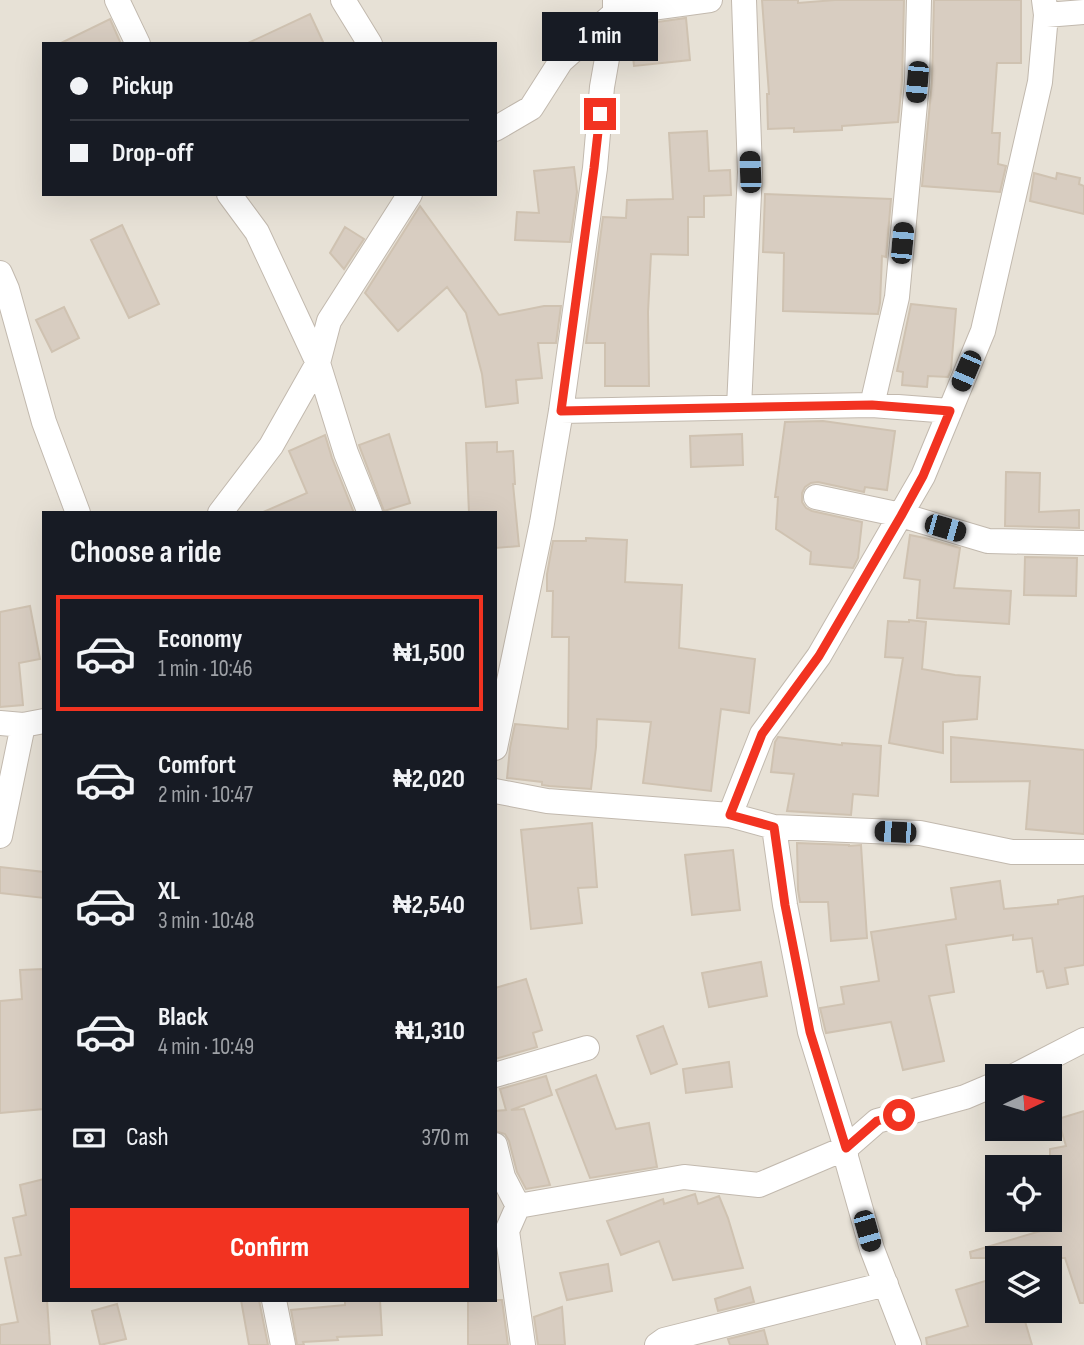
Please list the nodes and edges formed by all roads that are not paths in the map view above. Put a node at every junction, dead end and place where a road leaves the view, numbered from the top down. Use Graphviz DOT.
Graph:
graph roads {
  1 [pos="117,0"];
  2 [pos="343,0"];
  3 [pos="710,0"];
  4 [pos="744,0"];
  5 [pos="919,0"];
  6 [pos="615,6"];
  7 [pos="1045,8"];
  8 [pos="1084,12"];
  9 [pos="137,42"];
  10 [pos="369,42"];
  11 [pos="497,128"];
  12 [pos="230,196"];
  13 [pos="409,196"];
  14 [pos="0,273"];
  15 [pos="318,363"];
  16 [pos="872,405"];
  17 [pos="739,407"];
  18 [pos="561,411"];
  19 [pos="950,411"];
  20 [pos="816,497"];
  21 [pos="77,511"];
  22 [pos="222,511"];
  23 [pos="369,511"];
  24 [pos="901,516"];
  25 [pos="1084,543"];
  26 [pos="22,723"];
  27 [pos="497,738"];
  28 [pos="497,791"];
  29 [pos="730,815"];
  30 [pos="774,827"];
  31 [pos="0,836"];
  32 [pos="1084,852"];
  33 [pos="1084,1040"];
  34 [pos="587,1048"];
  35 [pos="1037,1064"];
  36 [pos="497,1074"];
  37 [pos="985,1089"];
  38 [pos="846,1148"];
  39 [pos="497,1153"];
  40 [pos="518,1206"];
  41 [pos="886,1284"];
  42 [pos="274,1302"];
  43 [pos="283,1345"];
  44 [pos="523,1345"];
  45 [pos="657,1345"];
  46 [pos="909,1345"];
  1 -- 9 [label="street"];
  2 -- 10 [label="street"];
  3 -- 6 [label="street"];
  4 -- 17 [label="street"];
  5 -- 16 [label="street"];
  6 -- 11 [label="street"];
  6 -- 18 [label="street"];
  7 -- 8 [label="street"];
  7 -- 19 [label="street"];
  12 -- 15 [label="street"];
  13 -- 15 [label="street"];
  14 -- 21 [label="street"];
  15 -- 22 [label="street"];
  15 -- 23 [label="street"];
  16 -- 17 [label="street"];
  16 -- 19 [label="street"];
  17 -- 18 [label="street"];
  18 -- 27 [label="street"];
  19 -- 24 [label="street"];
  20 -- 24 [label="street"];
  24 -- 25 [label="street"];
  24 -- 29 [label="street"];
  26 -- 31 [label="street"];
  28 -- 29 [label="street"];
  29 -- 30 [label="street"];
  30 -- 32 [label="street"];
  30 -- 38 [label="street"];
  33 -- 35 [label="street"];
  34 -- 36 [label="street"];
  37 -- 38 [label="street"];
  38 -- 40 [label="street"];
  38 -- 41 [label="street"];
  39 -- 40 [label="street"];
  40 -- 44 [label="street"];
  41 -- 45 [label="street"];
  41 -- 46 [label="street"];
  42 -- 43 [label="street"];
}
